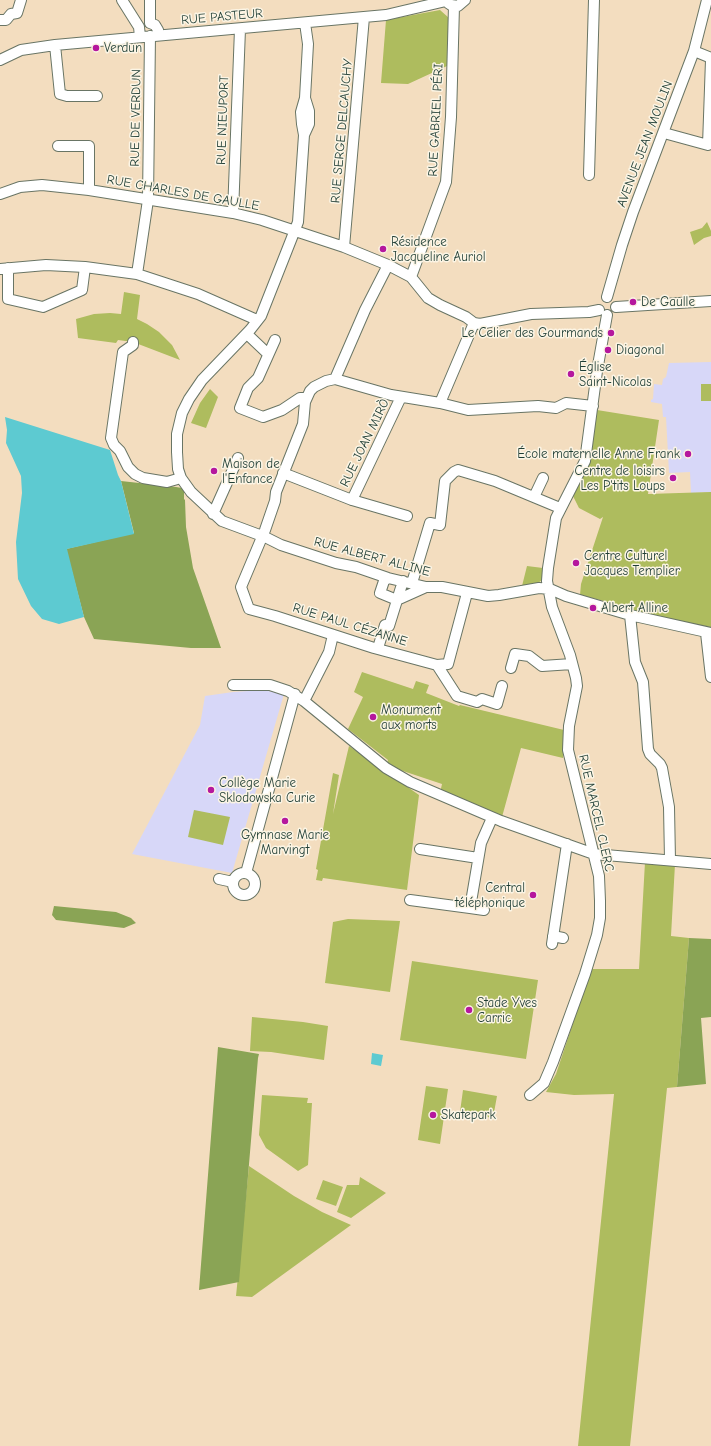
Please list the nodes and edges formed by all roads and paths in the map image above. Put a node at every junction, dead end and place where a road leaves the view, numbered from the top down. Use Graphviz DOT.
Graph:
graph roads {
  1 [pos="21,0"];
  2 [pos="122,0"];
  3 [pos="150,0"];
  4 [pos="465,0"];
  5 [pos="594,0"];
  6 [pos="707,0"];
  7 [pos="449,2"];
  8 [pos="364,17"];
  9 [pos="0,20"];
  10 [pos="310,22"];
  11 [pos="150,23"];
  12 [pos="240,29"];
  13 [pos="147,34"];
  14 [pos="55,45"];
  15 [pos="694,50"];
  16 [pos="711,59"];
  17 [pos="0,60"];
  18 [pos="97,96"];
  19 [pos="664,133"];
  20 [pos="58,146"];
  21 [pos="588,175"];
  22 [pos="89,190"];
  23 [pos="0,194"];
  24 [pos="148,200"];
  25 [pos="233,213"];
  26 [pos="295,231"];
  27 [pos="344,247"];
  28 [pos="388,265"];
  29 [pos="85,267"];
  30 [pos="4,268"];
  31 [pos="137,274"];
  32 [pos="411,277"];
  33 [pos="607,297"];
  34 [pos="711,301"];
  35 [pos="616,307"];
  36 [pos="603,312"];
  37 [pos="257,320"];
  38 [pos="474,323"];
  39 [pos="247,334"];
  40 [pos="275,340"];
  41 [pos="133,342"];
  42 [pos="268,354"];
  43 [pos="335,379"];
  44 [pos="401,397"];
  45 [pos="306,398"];
  46 [pos="440,403"];
  47 [pos="593,406"];
  48 [pos="238,458"];
  49 [pos="283,473"];
  50 [pos="181,478"];
  51 [pos="543,478"];
  52 [pos="534,497"];
  53 [pos="352,500"];
  54 [pos="560,508"];
  55 [pos="213,514"];
  56 [pos="407,516"];
  57 [pos="262,537"];
  58 [pos="388,578"];
  59 [pos="408,582"];
  60 [pos="426,586"];
  61 [pos="550,589"];
  62 [pos="467,592"];
  63 [pos="397,600"];
  64 [pos="630,614"];
  65 [pos="708,633"];
  66 [pos="333,635"];
  67 [pos="378,648"];
  68 [pos="572,664"];
  69 [pos="437,665"];
  70 [pos="511,668"];
  71 [pos="711,676"];
  72 [pos="233,685"];
  73 [pos="502,686"];
  74 [pos="295,694"];
  75 [pos="304,701"];
  76 [pos="492,818"];
  77 [pos="566,844"];
  78 [pos="420,849"];
  79 [pos="594,854"];
  80 [pos="478,858"];
  81 [pos="670,860"];
  82 [pos="711,864"];
  83 [pos="246,873"];
  84 [pos="219,879"];
  85 [pos="233,882"];
  86 [pos="410,900"];
  87 [pos="470,908"];
  88 [pos="484,910"];
  89 [pos="564,938"];
  90 [pos="530,1095"];
  1 -- 9 [label="street"];
  2 -- 13 [label="street"];
  3 -- 11 [label="street"];
  4 -- 7 [label="street, RUE PASTEUR"];
  5 -- 21 [label="street"];
  6 -- 15 [label="street, AVENUE JEAN MOULIN"];
  7 -- 8 [label="street, RUE PASTEUR"];
  7 -- 32 [label="street, RUE GABRIEL PÉRI"];
  8 -- 10 [label="street, RUE PASTEUR"];
  8 -- 27 [label="street, RUE SERGE DELCAUCHY"];
  10 -- 12 [label="street, RUE PASTEUR"];
  10 -- 26 [label="street"];
  11 -- 13 [label="street, RUE PASTEUR"];
  11 -- 13 [label="street"];
  12 -- 13 [label="street, RUE PASTEUR"];
  12 -- 25 [label="street, RUE NIEUPORT"];
  13 -- 14 [label="street, RUE PASTEUR"];
  13 -- 24 [label="street, RUE DE VERDUN"];
  14 -- 17 [label="street, RUE PASTEUR"];
  14 -- 18 [label="street"];
  15 -- 16 [label="street"];
  15 -- 19 [label="street, AVENUE JEAN MOULIN"];
  16 -- 19 [label="street"];
  19 -- 33 [label="street, AVENUE JEAN MOULIN"];
  20 -- 22 [label="street"];
  22 -- 23 [label="street, RUE CHARLES DE GAULLE"];
  22 -- 24 [label="street, RUE CHARLES DE GAULLE"];
  24 -- 25 [label="street, RUE CHARLES DE GAULLE"];
  24 -- 31 [label="street, RUE DE VERDUN"];
  25 -- 26 [label="street, RUE CHARLES DE GAULLE"];
  26 -- 27 [label="street, RUE CHARLES DE GAULLE"];
  26 -- 37 [label="street"];
  27 -- 28 [label="street, RUE CHARLES DE GAULLE"];
  28 -- 32 [label="street, RUE CHARLES DE GAULLE"];
  28 -- 43 [label="street"];
  29 -- 30 [label="street"];
  29 -- 30 [label="street"];
  29 -- 31 [label="street"];
  31 -- 37 [label="street"];
  32 -- 38 [label="street, RUE CHARLES DE GAULLE"];
  33 -- 35 [label="street"];
  33 -- 36 [label="street"];
  34 -- 35 [label="street"];
  35 -- 36 [label="street"];
  36 -- 38 [label="street"];
  36 -- 47 [label="street, RUE MARCEL CLERC"];
  37 -- 39 [label="street"];
  38 -- 46 [label="street"];
  39 -- 42 [label="street"];
  39 -- 50 [label="street"];
  40 -- 42 [label="street"];
  41 -- 50 [label="street"];
  42 -- 45 [label="street"];
  43 -- 44 [label="street"];
  43 -- 45 [label="street"];
  44 -- 46 [label="street"];
  44 -- 53 [label="street, RUE JOAN MIRÒ"];
  45 -- 49 [label="street"];
  46 -- 47 [label="street"];
  47 -- 54 [label="street, RUE MARCEL CLERC"];
  48 -- 55 [label="street"];
  49 -- 53 [label="street"];
  49 -- 57 [label="street"];
  50 -- 55 [label="street, RUE ALBERT ALLINE"];
  51 -- 52 [label="street"];
  52 -- 54 [label="street"];
  52 -- 59 [label="street"];
  53 -- 56 [label="street"];
  54 -- 61 [label="street, RUE MARCEL CLERC"];
  55 -- 57 [label="street, RUE ALBERT ALLINE"];
  57 -- 58 [label="street, RUE ALBERT ALLINE"];
  57 -- 66 [label="street, RUE PAUL CÉZANNE"];
  58 -- 59 [label="street, RUE ALBERT ALLINE"];
  58 -- 63 [label="street"];
  59 -- 60 [label="street, RUE ALBERT ALLINE"];
  59 -- 63 [label="street"];
  60 -- 62 [label="street, RUE ALBERT ALLINE"];
  60 -- 63 [label="street"];
  61 -- 62 [label="street, RUE ALBERT ALLINE"];
  61 -- 64 [label="street, RUE ALBERT ALLINE"];
  61 -- 68 [label="street, RUE MARCEL CLERC"];
  62 -- 69 [label="street"];
  63 -- 67 [label="street"];
  64 -- 65 [label="street, RUE ALBERT ALLINE"];
  64 -- 81 [label="street"];
  65 -- 71 [label="street"];
  66 -- 67 [label="street, RUE PAUL CÉZANNE"];
  66 -- 75 [label="street"];
  67 -- 69 [label="street, RUE PAUL CÉZANNE"];
  68 -- 70 [label="street"];
  68 -- 79 [label="street, RUE MARCEL CLERC"];
  69 -- 73 [label="street"];
  72 -- 74 [label="street"];
  74 -- 75 [label="street"];
  74 -- 83 [label="street"];
  75 -- 76 [label="street"];
  76 -- 77 [label="street"];
  76 -- 80 [label="street"];
  77 -- 79 [label="street"];
  77 -- 89 [label="street"];
  78 -- 80 [label="street"];
  79 -- 81 [label="street"];
  79 -- 90 [label="street, RUE MARCEL CLERC"];
  80 -- 87 [label="street"];
  81 -- 82 [label="street"];
  83 -- 85 [label="street"];
  83 -- 85 [label="street"];
  84 -- 85 [label="street"];
  86 -- 87 [label="street"];
  87 -- 88 [label="street"];
}
